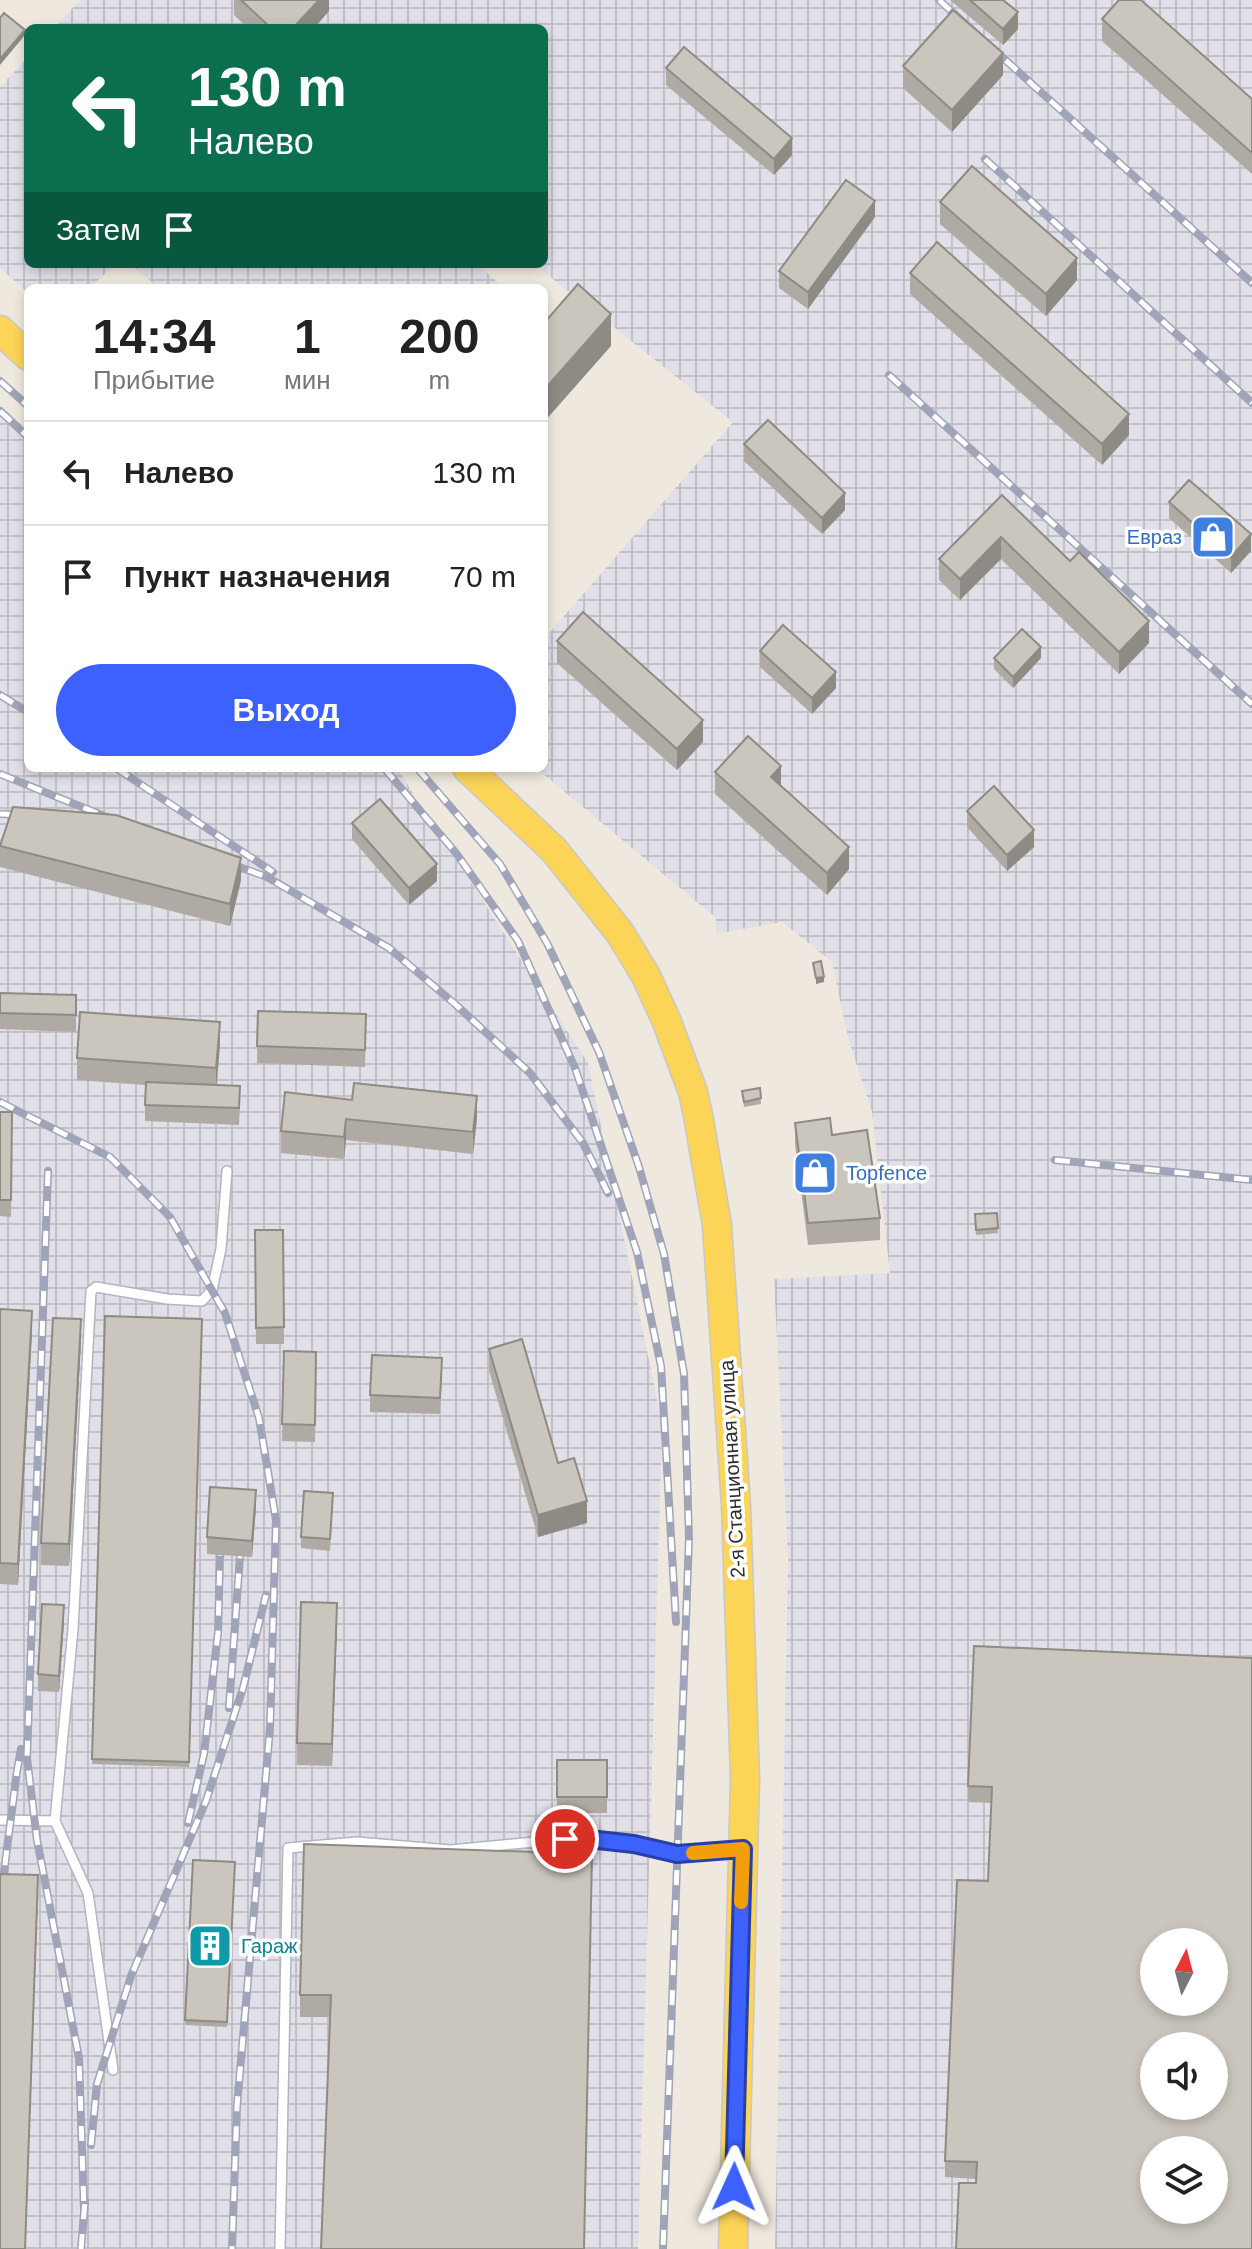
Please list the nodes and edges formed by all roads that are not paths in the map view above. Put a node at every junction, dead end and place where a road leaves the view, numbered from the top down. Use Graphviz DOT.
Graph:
graph roads {
  1 [pos="0,330"];
  2 [pos="24,352"];
  3 [pos="471,772"];
  4 [pos="227,1171"];
  5 [pos="0,1820"];
  6 [pos="55,1821"];
  7 [pos="743,1849"];
  8 [pos="113,2070"];
  9 [pos="280,2249"];
  10 [pos="733,2249"];
  1 -- 2 [label="main road"];
  3 -- 7 [label="main road, 2-я Станционная улица"];
  4 -- 6 [label="lane"];
  5 -- 6 [label="lane"];
  6 -- 8 [label="lane"];
  7 -- 9 [label="lane"];
  7 -- 10 [label="main road, 2-я Станционная улица"];
}
